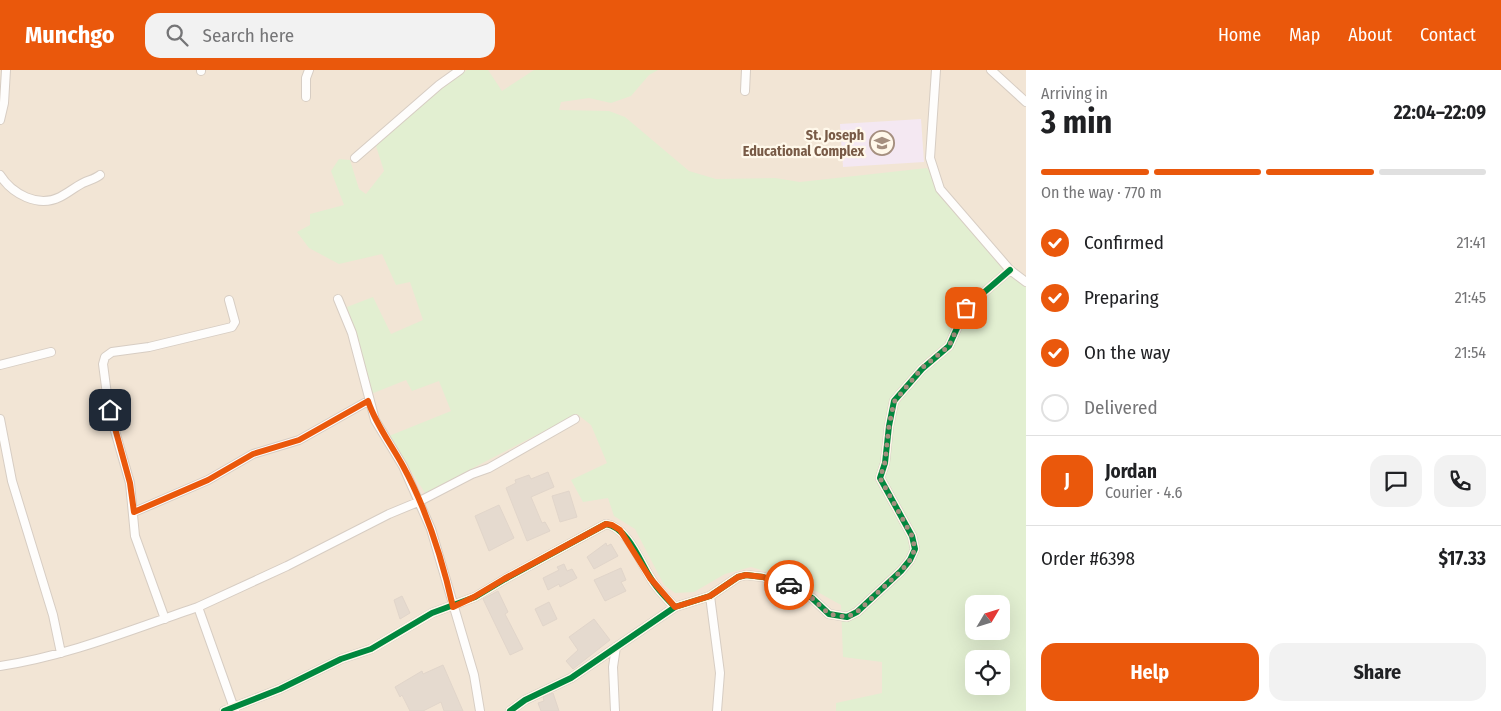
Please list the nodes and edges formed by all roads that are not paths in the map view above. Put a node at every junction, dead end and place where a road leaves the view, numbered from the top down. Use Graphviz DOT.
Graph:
graph roads {
  1 [pos="6,70"];
  2 [pos="309,70"];
  3 [pos="460,70"];
  4 [pos="746,70"];
  5 [pos="936,70"];
  6 [pos="990,70"];
  7 [pos="745,91"];
  8 [pos="306,97"];
  9 [pos="1026,102"];
  10 [pos="0,120"];
  11 [pos="355,158"];
  12 [pos="0,174"];
  13 [pos="100,175"];
  14 [pos="1010,270"];
  15 [pos="1026,282"];
  16 [pos="338,299"];
  17 [pos="229,300"];
  18 [pos="52,352"];
  19 [pos="0,366"];
  20 [pos="368,401"];
  21 [pos="0,419"];
  22 [pos="575,419"];
  23 [pos="418,502"];
  24 [pos="134,512"];
  25 [pos="710,596"];
  26 [pos="198,607"];
  27 [pos="453,607"];
  28 [pos="675,607"];
  29 [pos="165,618"];
  30 [pos="616,647"];
  31 [pos="61,653"];
  32 [pos="600,658"];
  33 [pos="0,666"];
  34 [pos="613,667"];
  35 [pos="234,709"];
  36 [pos="224,711"];
  37 [pos="480,711"];
  38 [pos="510,711"];
  39 [pos="615,711"];
  40 [pos="717,711"];
  1 -- 10 [label="street"];
  2 -- 8 [label="street"];
  3 -- 11 [label="street"];
  4 -- 7 [label="street"];
  5 -- 14 [label="street"];
  6 -- 9 [label="street"];
  12 -- 13 [label="street"];
  14 -- 15 [label="street"];
  14 -- 25 [label="street"];
  16 -- 20 [label="street"];
  17 -- 24 [label="street"];
  18 -- 19 [label="street"];
  20 -- 23 [label="street"];
  20 -- 24 [label="street"];
  21 -- 31 [label="street"];
  22 -- 23 [label="street"];
  23 -- 26 [label="street"];
  23 -- 27 [label="street"];
  24 -- 29 [label="street"];
  25 -- 28 [label="street"];
  25 -- 40 [label="street"];
  26 -- 29 [label="street"];
  26 -- 35 [label="street"];
  27 -- 28 [label="street"];
  27 -- 35 [label="street"];
  27 -- 37 [label="street"];
  28 -- 30 [label="street"];
  29 -- 31 [label="street"];
  30 -- 32 [label="street"];
  30 -- 34 [label="street"];
  31 -- 33 [label="street"];
  32 -- 34 [label="street"];
  32 -- 38 [label="street"];
  34 -- 39 [label="street"];
  35 -- 36 [label="street"];
}
